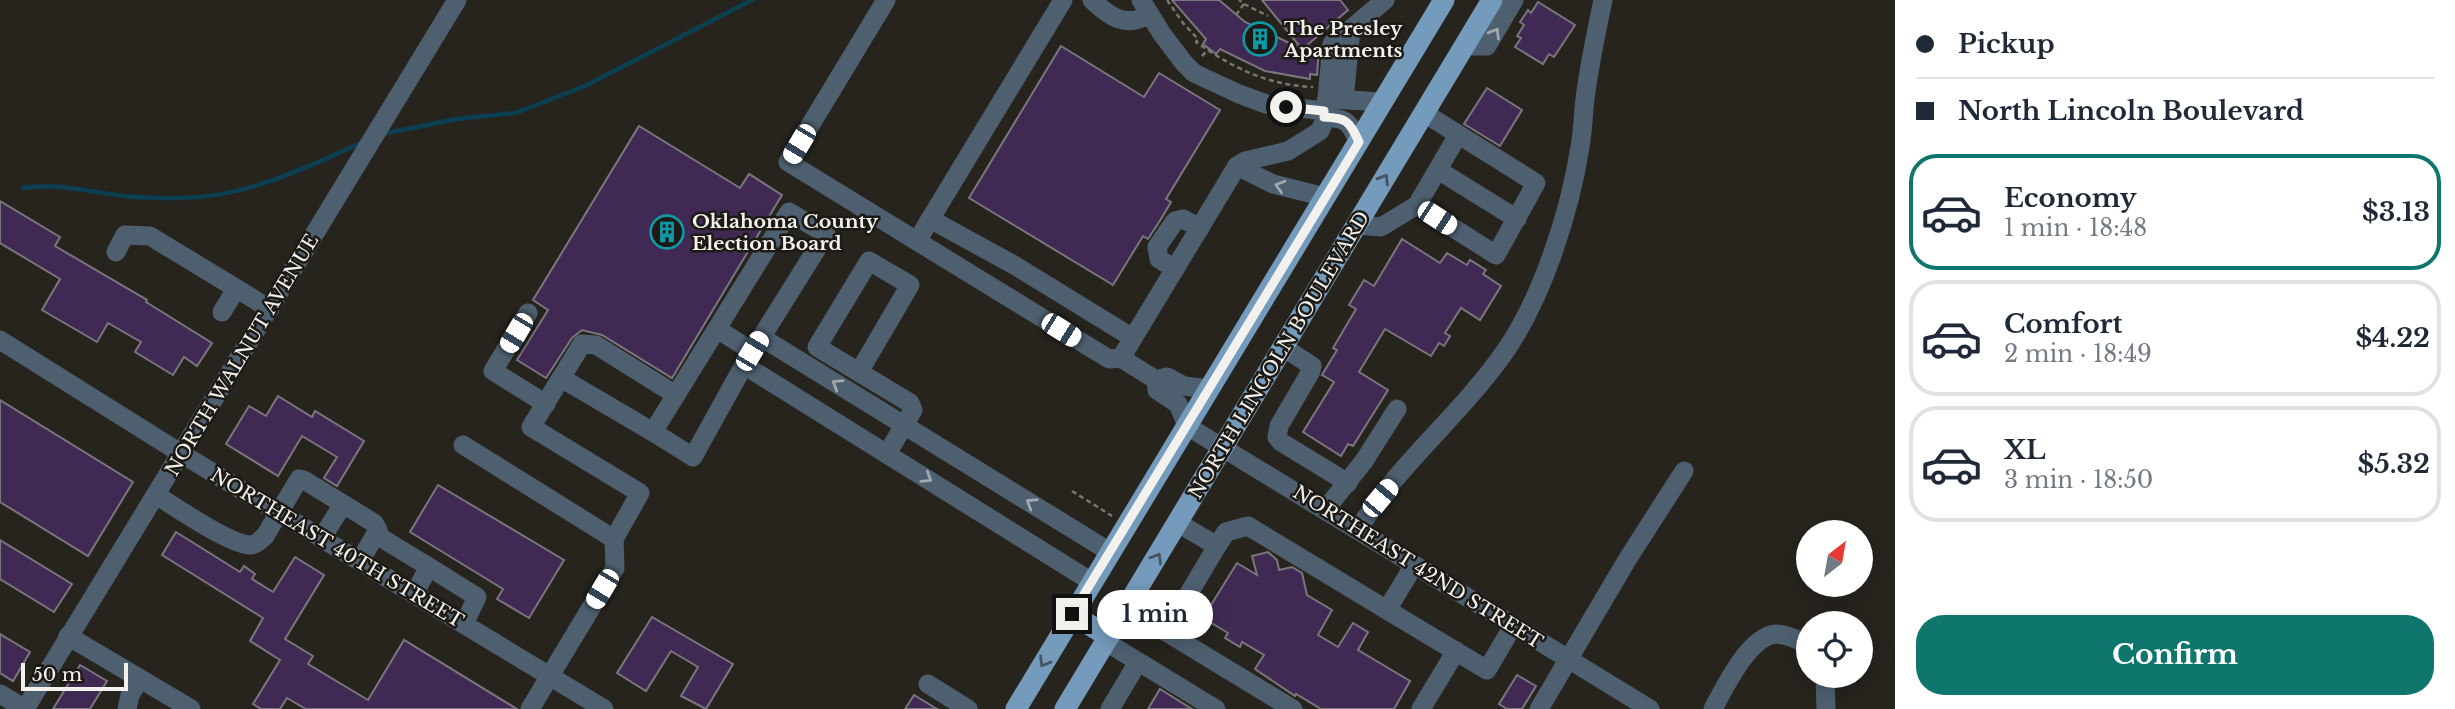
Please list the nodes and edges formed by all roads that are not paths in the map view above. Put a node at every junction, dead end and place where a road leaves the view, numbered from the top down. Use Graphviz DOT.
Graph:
graph roads {
  1 [pos="457,0"];
  2 [pos="886,0"];
  3 [pos="1063,0"];
  4 [pos="1091,0"];
  5 [pos="1385,0"];
  6 [pos="1444,0"];
  7 [pos="1492,0"];
  8 [pos="1514,0"];
  9 [pos="1603,0"];
  10 [pos="1145,8"];
  11 [pos="1464,46"];
  12 [pos="1383,102"];
  13 [pos="1327,103"];
  14 [pos="1424,113"];
  15 [pos="1458,135"];
  16 [pos="1359,142"];
  17 [pos="1237,166"];
  18 [pos="1437,170"];
  19 [pos="1325,197"];
  20 [pos="1417,205"];
  21 [pos="930,219"];
  22 [pos="1517,219"];
  23 [pos="1356,225"];
  24 [pos="1200,228"];
  25 [pos="917,241"];
  26 [pos="116,251"];
  27 [pos="1175,269"];
  28 [pos="236,289"];
  29 [pos="270,309"];
  30 [pos="222,312"];
  31 [pos="528,313"];
  32 [pos="717,329"];
  33 [pos="1133,338"];
  34 [pos="0,340"];
  35 [pos="1283,347"];
  36 [pos="752,351"];
  37 [pos="1121,358"];
  38 [pos="859,372"];
  39 [pos="561,378"];
  40 [pos="1156,380"];
  41 [pos="1209,389"];
  42 [pos="676,395"];
  43 [pos="546,404"];
  44 [pos="1397,409"];
  45 [pos="904,426"];
  46 [pos="1187,426"];
  47 [pos="653,432"];
  48 [pos="463,445"];
  49 [pos="1223,447"];
  50 [pos="182,454"];
  51 [pos="887,454"];
  52 [pos="1684,471"];
  53 [pos="1348,483"];
  54 [pos="156,495"];
  55 [pos="343,504"];
  56 [pos="1325,510"];
  57 [pos="279,513"];
  58 [pos="1058,520"];
  59 [pos="1178,523"];
  60 [pos="1357,530"];
  61 [pos="375,534"];
  62 [pos="322,538"];
  63 [pos="614,539"];
  64 [pos="1217,547"];
  65 [pos="1041,550"];
  66 [pos="1110,552"];
  67 [pos="360,561"];
  68 [pos="1415,565"];
  69 [pos="429,567"];
  70 [pos="1092,582"];
  71 [pos="414,594"];
  72 [pos="1387,610"];
  73 [pos="1072,614"];
  74 [pos="464,624"];
  75 [pos="1513,626"];
  76 [pos="68,636"];
  77 [pos="1107,640"];
  78 [pos="1796,640"];
  79 [pos="1456,651"];
  80 [pos="1568,659"];
  81 [pos="1138,662"];
  82 [pos="550,677"];
  83 [pos="140,679"];
  84 [pos="928,684"];
  85 [pos="1825,688"];
  86 [pos="0,694"];
  87 [pos="25,709"];
  88 [pos="127,709"];
  89 [pos="191,709"];
  90 [pos="530,709"];
  91 [pos="604,709"];
  92 [pos="968,709"];
  93 [pos="1016,709"];
  94 [pos="1065,709"];
  95 [pos="1110,709"];
  96 [pos="1216,709"];
  97 [pos="1293,709"];
  98 [pos="1421,709"];
  99 [pos="1539,709"];
  100 [pos="1650,709"];
  101 [pos="1713,709"];
  102 [pos="1826,709"];
  1 -- 29 [label="street, NORTH WALNUT AVENUE"];
  2 -- 25 [label="street"];
  3 -- 21 [label="street"];
  4 -- 10 [label="street"];
  5 -- 13 [label="street"];
  6 -- 12 [label="main road"];
  7 -- 11 [label="main road, NORTH LINCOLN BOULEVARD"];
  11 -- 8 [label="street, one-way"];
  9 -- 60 [label="street"];
  10 -- 13 [label="street"];
  11 -- 14 [label="main road, NORTH LINCOLN BOULEVARD"];
  12 -- 13 [label="street"];
  12 -- 16 [label="main road"];
  13 -- 16 [label="street"];
  13 -- 17 [label="street"];
  14 -- 15 [label="street"];
  23 -- 14 [label="main road, NORTH LINCOLN BOULEVARD, one-way"];
  15 -- 18 [label="street"];
  15 -- 22 [label="street"];
  16 -- 19 [label="main road"];
  19 -- 17 [label="street, one-way"];
  17 -- 24 [label="street"];
  18 -- 20 [label="street"];
  18 -- 22 [label="street"];
  19 -- 41 [label="main road"];
  20 -- 22 [label="street"];
  20 -- 23 [label="street"];
  21 -- 25 [label="street"];
  21 -- 33 [label="street"];
  23 -- 35 [label="main road, NORTH LINCOLN BOULEVARD"];
  24 -- 27 [label="street"];
  24 -- 27 [label="street"];
  25 -- 37 [label="street"];
  26 -- 28 [label="street"];
  27 -- 33 [label="street"];
  28 -- 29 [label="street"];
  28 -- 30 [label="street"];
  29 -- 50 [label="street, NORTH WALNUT AVENUE"];
  31 -- 43 [label="street"];
  32 -- 36 [label="street"];
  32 -- 36 [label="street"];
  32 -- 42 [label="street"];
  33 -- 37 [label="street"];
  34 -- 50 [label="street, NORTHEAST 40TH STREET"];
  35 -- 49 [label="main road, NORTH LINCOLN BOULEVARD"];
  35 -- 53 [label="street"];
  45 -- 36 [label="street, one-way"];
  36 -- 47 [label="street"];
  36 -- 51 [label="street"];
  37 -- 40 [label="street"];
  38 -- 38 [label="street"];
  38 -- 45 [label="street"];
  39 -- 42 [label="street"];
  39 -- 43 [label="street"];
  39 -- 47 [label="street"];
  40 -- 41 [label="street"];
  40 -- 46 [label="street"];
  41 -- 46 [label="main road"];
  42 -- 47 [label="street"];
  43 -- 63 [label="street"];
  44 -- 53 [label="street"];
  45 -- 51 [label="street"];
  58 -- 45 [label="street, one-way"];
  46 -- 49 [label="street, NORTHEAST 42ND STREET"];
  46 -- 66 [label="main road"];
  48 -- 63 [label="street"];
  49 -- 56 [label="street, NORTHEAST 42ND STREET"];
  49 -- 59 [label="main road, NORTH LINCOLN BOULEVARD"];
  50 -- 54 [label="street, NORTH WALNUT AVENUE"];
  50 -- 57 [label="street, NORTHEAST 40TH STREET"];
  51 -- 65 [label="street, one-way"];
  52 -- 80 [label="street"];
  53 -- 56 [label="street"];
  54 -- 57 [label="street"];
  54 -- 76 [label="street, NORTH WALNUT AVENUE"];
  55 -- 57 [label="street"];
  55 -- 61 [label="street"];
  55 -- 62 [label="street"];
  56 -- 60 [label="street, NORTHEAST 42ND STREET"];
  57 -- 62 [label="street, NORTHEAST 40TH STREET"];
  58 -- 65 [label="street"];
  58 -- 66 [label="street"];
  59 -- 64 [label="street"];
  77 -- 59 [label="main road, NORTH LINCOLN BOULEVARD, one-way"];
  60 -- 68 [label="street, NORTHEAST 42ND STREET"];
  61 -- 67 [label="street"];
  61 -- 69 [label="street"];
  62 -- 67 [label="street, NORTHEAST 40TH STREET"];
  63 -- 82 [label="street"];
  64 -- 72 [label="street"];
  64 -- 97 [label="street"];
  65 -- 70 [label="street"];
  66 -- 70 [label="main road"];
  67 -- 71 [label="street, NORTHEAST 40TH STREET"];
  68 -- 72 [label="street"];
  68 -- 75 [label="street, NORTHEAST 42ND STREET"];
  69 -- 71 [label="street"];
  69 -- 74 [label="street"];
  70 -- 73 [label="main road"];
  71 -- 74 [label="street, NORTHEAST 40TH STREET"];
  72 -- 79 [label="street"];
  73 -- 77 [label="main road"];
  73 -- 93 [label="main road, one-way"];
  74 -- 82 [label="street, NORTHEAST 40TH STREET"];
  75 -- 79 [label="street"];
  75 -- 80 [label="street, NORTHEAST 42ND STREET"];
  76 -- 83 [label="street"];
  76 -- 87 [label="street, NORTH WALNUT AVENUE"];
  77 -- 81 [label="street"];
  77 -- 94 [label="main road, NORTH LINCOLN BOULEVARD"];
  78 -- 101 [label="street"];
  79 -- 98 [label="street"];
  80 -- 99 [label="street"];
  80 -- 100 [label="street, NORTHEAST 42ND STREET"];
  81 -- 95 [label="street"];
  81 -- 96 [label="street"];
  82 -- 90 [label="street"];
  82 -- 91 [label="street, NORTHEAST 40TH STREET"];
  83 -- 88 [label="street"];
  83 -- 89 [label="street"];
  84 -- 92 [label="street"];
  85 -- 102 [label="street"];
  86 -- 87 [label="street"];
}
